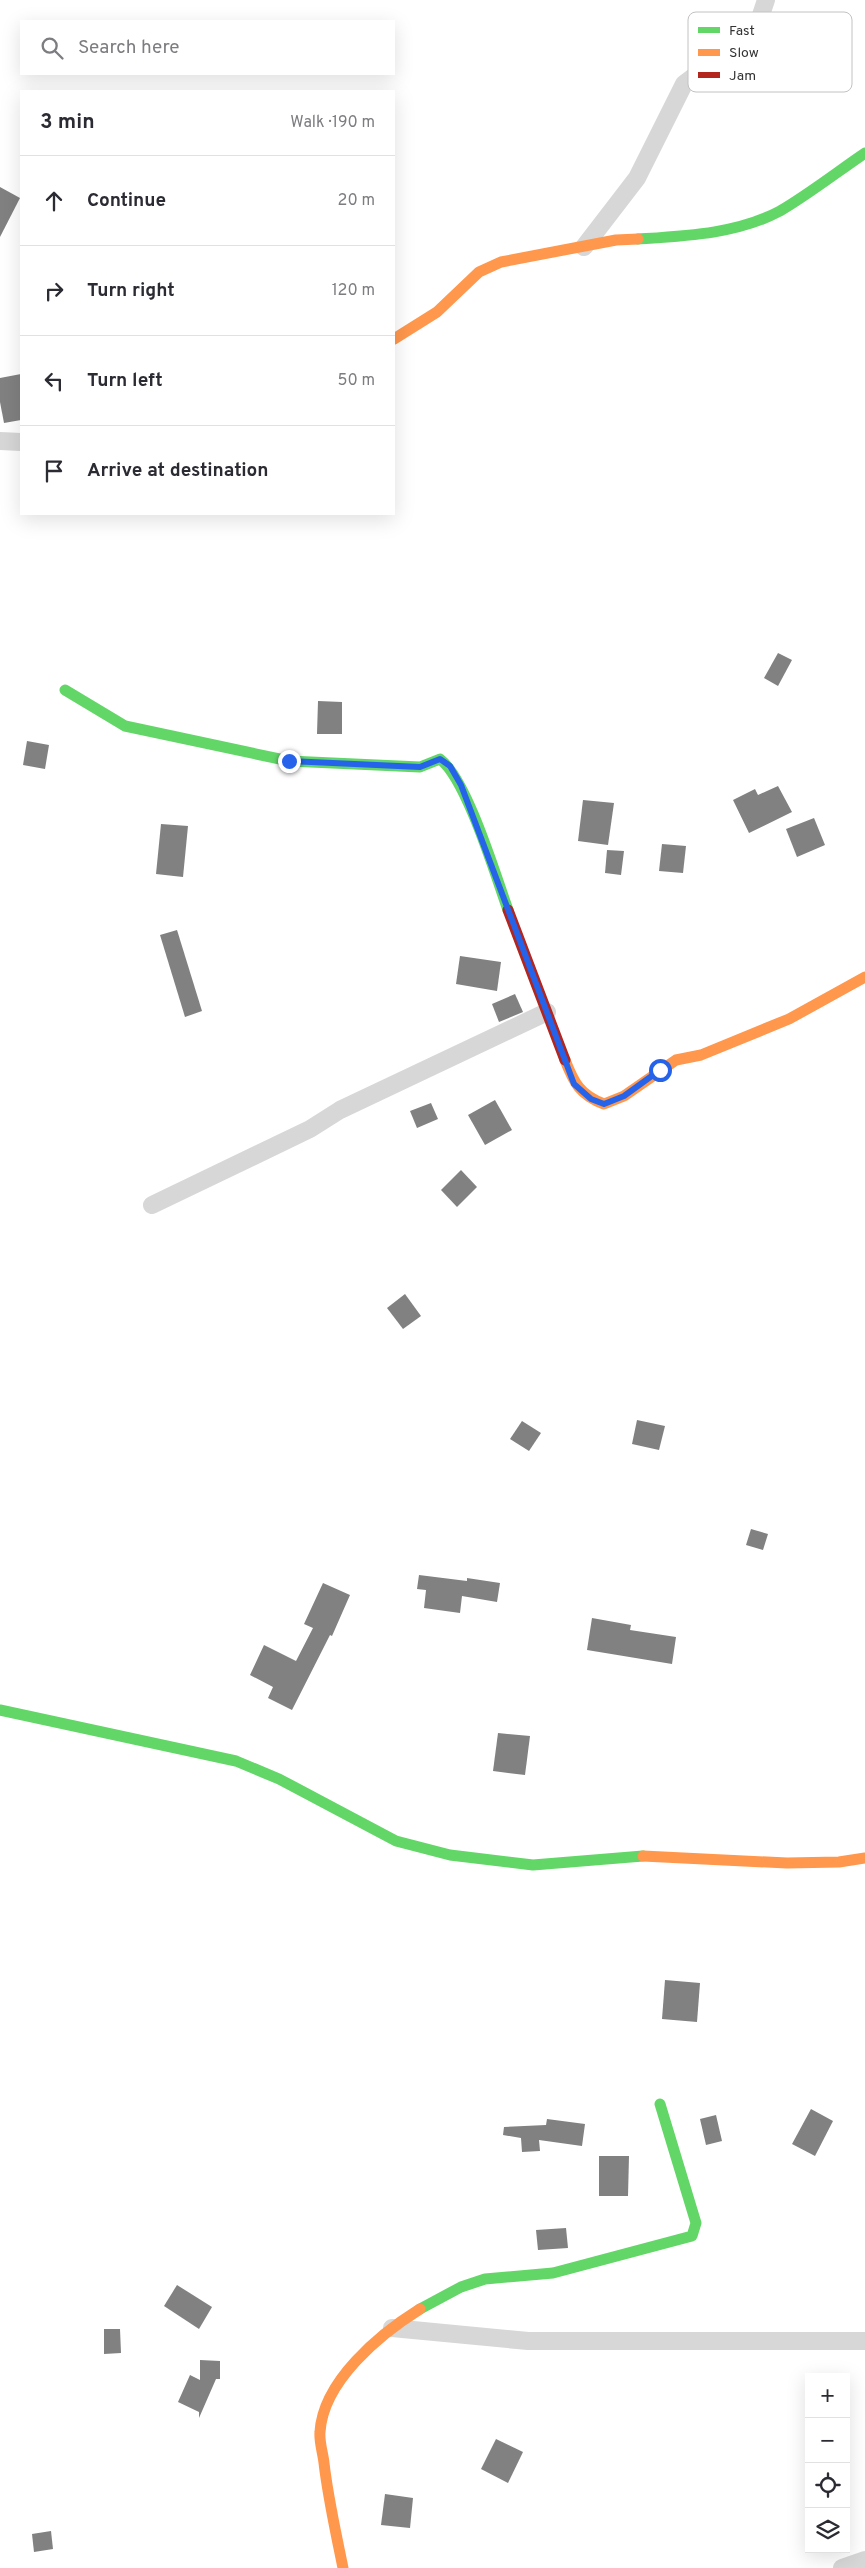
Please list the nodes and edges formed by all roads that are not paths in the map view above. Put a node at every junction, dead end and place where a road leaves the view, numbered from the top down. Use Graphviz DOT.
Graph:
graph roads {
  1 [pos="766,0"];
  2 [pos="762,12"];
  3 [pos="688,81"];
  4 [pos="865,153"];
  5 [pos="584,248"];
  6 [pos="395,338"];
  7 [pos="0,441"];
  8 [pos="20,442"];
  9 [pos="65,690"];
  10 [pos="865,977"];
  11 [pos="547,1012"];
  12 [pos="152,1205"];
  13 [pos="0,1710"];
  14 [pos="865,1858"];
  15 [pos="660,2104"];
  16 [pos="392,2328"];
  17 [pos="865,2341"];
  18 [pos="865,2560"];
  19 [pos="343,2568"];
  20 [pos="842,2568"];
  1 -- 2 [label="street"];
  3 -- 5 [label="street"];
  4 -- 5 [label="street"];
  5 -- 6 [label="street"];
  7 -- 8 [label="street"];
  9 -- 11 [label="street"];
  10 -- 11 [label="street"];
  11 -- 12 [label="street"];
  13 -- 14 [label="street"];
  15 -- 16 [label="street"];
  16 -- 17 [label="street"];
  16 -- 19 [label="street"];
  18 -- 20 [label="street"];
}
